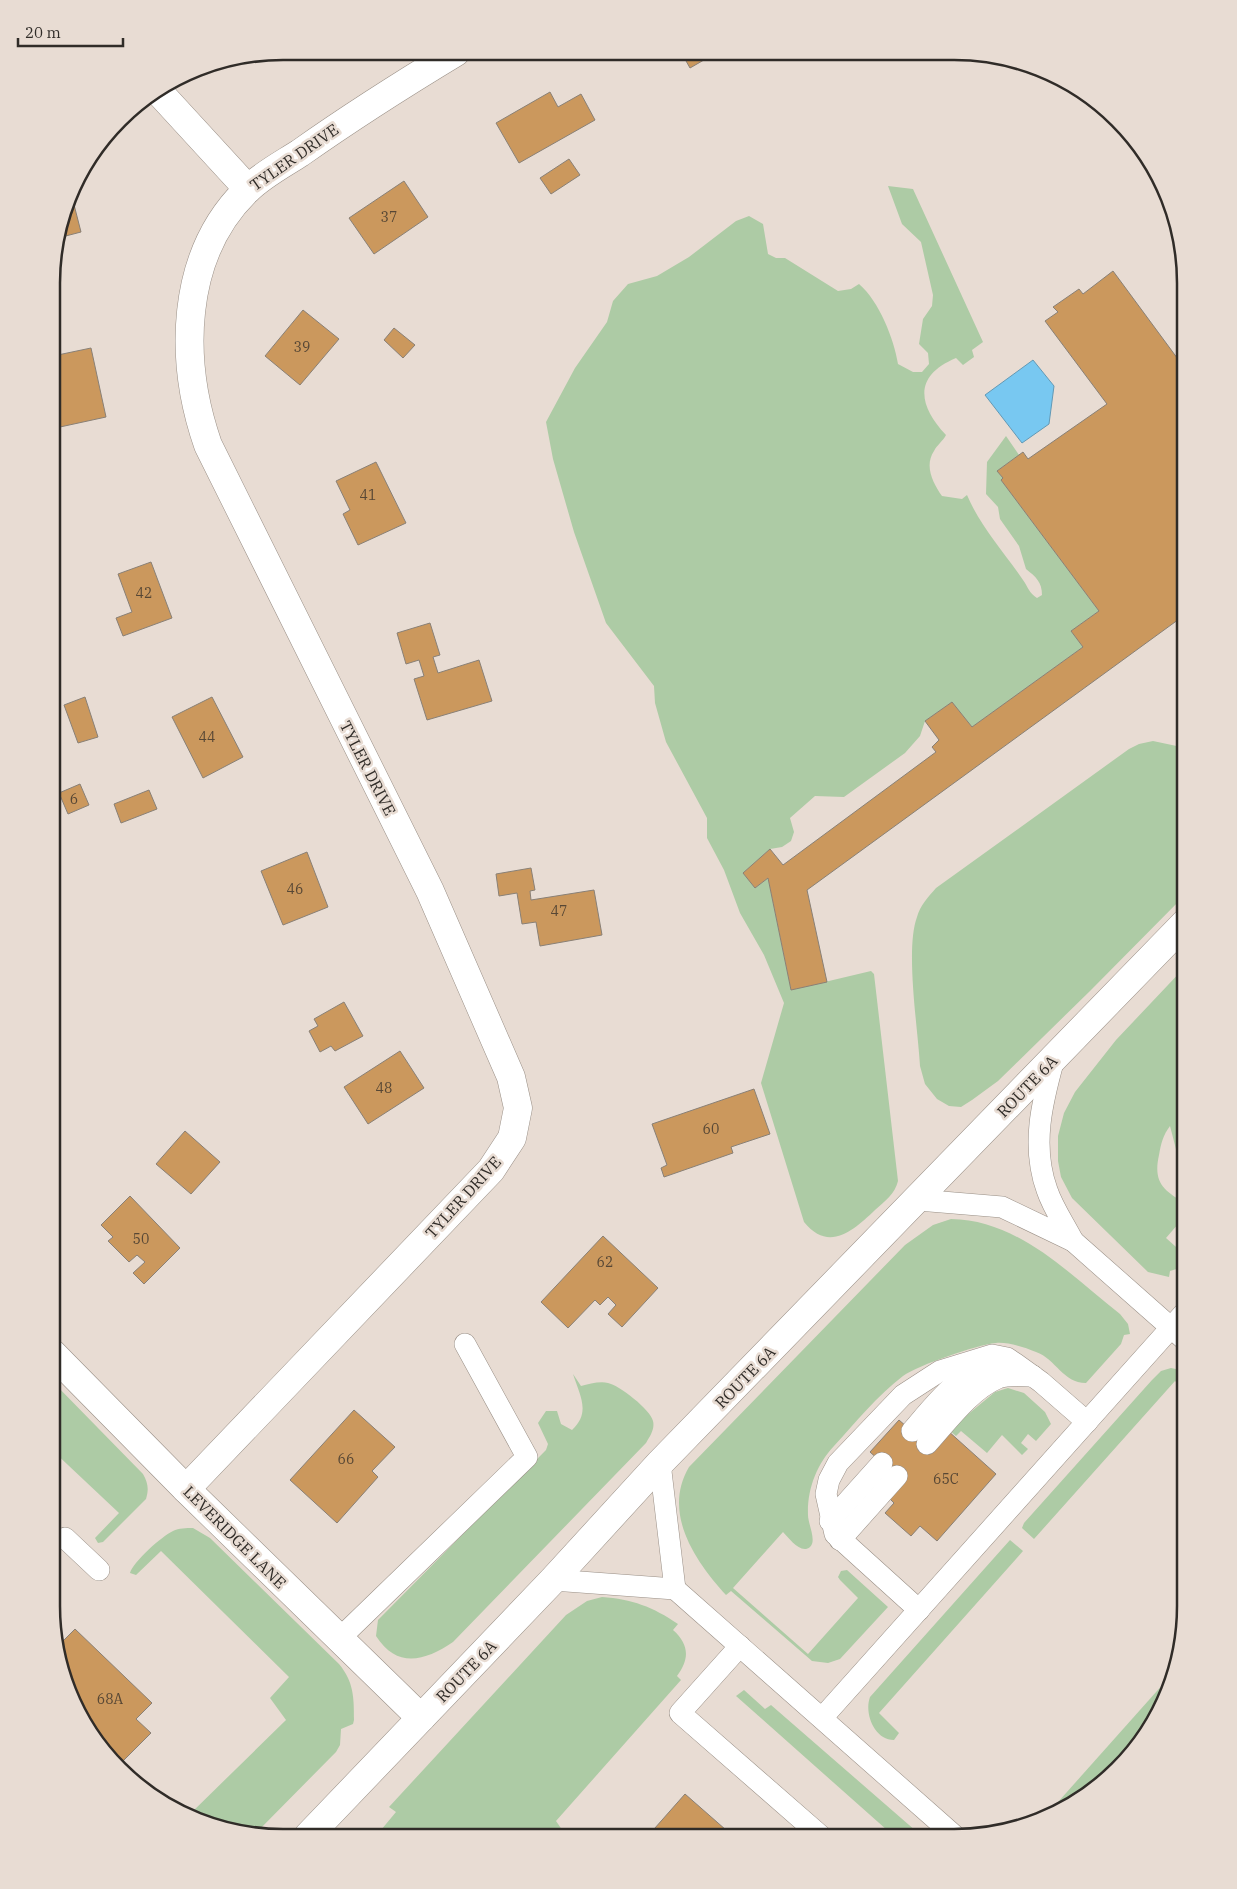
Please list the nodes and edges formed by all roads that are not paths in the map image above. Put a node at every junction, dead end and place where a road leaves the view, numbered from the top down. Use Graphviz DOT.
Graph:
graph roads {
  1 [pos="443,60"];
  2 [pos="162,96"];
  3 [pos="248,189"];
  4 [pos="1177,931"];
  5 [pos="1054,1059"];
  6 [pos="918,1200"];
  7 [pos="1073,1241"];
  8 [pos="1177,1333"];
  9 [pos="1177,1335"];
  10 [pos="465,1344"];
  11 [pos="60,1361"];
  12 [pos="1024,1370"];
  13 [pos="1086,1422"];
  14 [pos="919,1437"];
  15 [pos="660,1463"];
  16 [pos="186,1489"];
  17 [pos="830,1521"];
  18 [pos="65,1538"];
  19 [pos="842,1541"];
  20 [pos="99,1570"];
  21 [pos="553,1580"];
  22 [pos="676,1588"];
  23 [pos="919,1610"];
  24 [pos="339,1639"];
  25 [pos="740,1646"];
  26 [pos="422,1718"];
  27 [pos="822,1718"];
  28 [pos="315,1829"];
  29 [pos="813,1829"];
  30 [pos="947,1829"];
  1 -- 3 [label="street, TYLER DRIVE"];
  2 -- 3 [label="street"];
  3 -- 16 [label="street, TYLER DRIVE"];
  4 -- 5 [label="street, ROUTE 6A"];
  5 -- 6 [label="street, ROUTE 6A"];
  5 -- 7 [label="lane"];
  6 -- 7 [label="lane"];
  6 -- 15 [label="street, ROUTE 6A"];
  7 -- 8 [label="lane"];
  9 -- 13 [label="lane"];
  10 -- 24 [label="lane"];
  11 -- 16 [label="street, LEVERIDGE LANE"];
  12 -- 13 [label="lane"];
  12 -- 14 [label="lane"];
  12 -- 17 [label="lane"];
  13 -- 23 [label="lane"];
  15 -- 21 [label="street, ROUTE 6A"];
  15 -- 22 [label="lane"];
  16 -- 24 [label="street, LEVERIDGE LANE"];
  17 -- 19 [label="lane"];
  17 -- 19 [label="lane"];
  18 -- 20 [label="lane"];
  19 -- 23 [label="lane"];
  21 -- 22 [label="lane"];
  21 -- 26 [label="street, ROUTE 6A"];
  22 -- 25 [label="lane"];
  23 -- 27 [label="lane"];
  24 -- 26 [label="street, LEVERIDGE LANE"];
  25 -- 27 [label="lane"];
  25 -- 29 [label="lane"];
  26 -- 28 [label="street, ROUTE 6A"];
  27 -- 30 [label="lane"];
}
